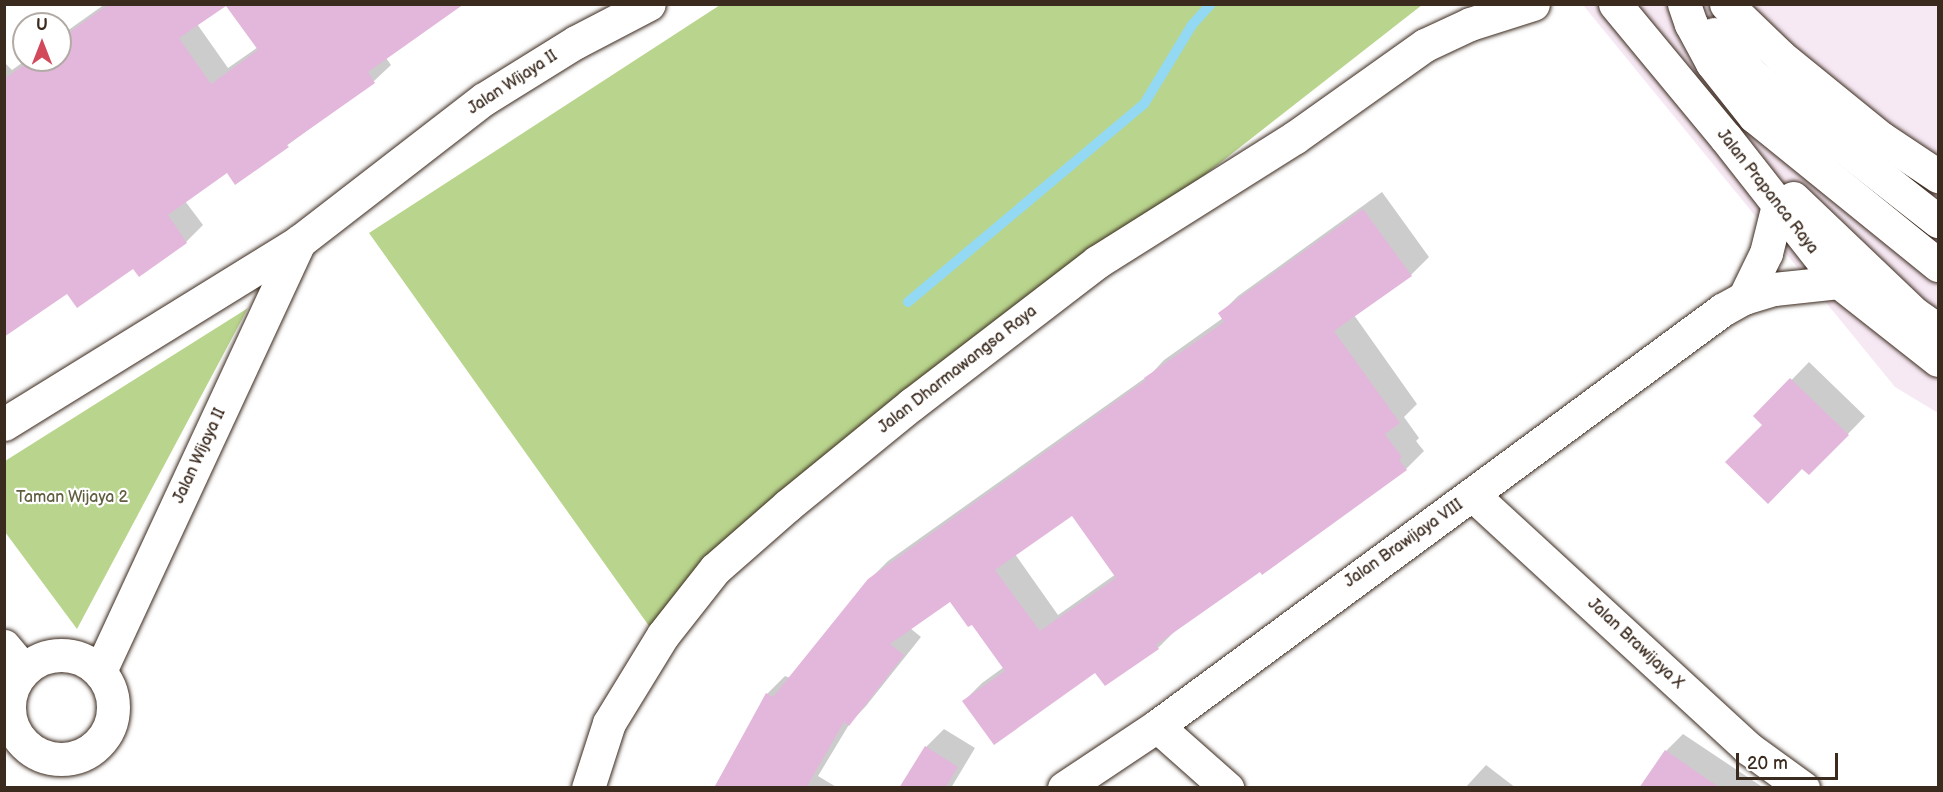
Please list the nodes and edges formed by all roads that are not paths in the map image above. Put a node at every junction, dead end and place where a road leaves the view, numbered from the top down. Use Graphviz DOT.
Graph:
graph roads {
  1 [pos="649,4"];
  2 [pos="1464,4"];
  3 [pos="1533,4"];
  4 [pos="1615,4"];
  5 [pos="1685,4"];
  6 [pos="1726,4"];
  7 [pos="1425,45"];
  8 [pos="1938,176"];
  9 [pos="1785,201"];
  10 [pos="1938,221"];
  11 [pos="300,241"];
  12 [pos="1938,265"];
  13 [pos="1839,282"];
  14 [pos="1744,298"];
  15 [pos="1938,330"];
  16 [pos="1938,360"];
  17 [pos="4,424"];
  18 [pos="1473,495"];
  19 [pos="14,658"];
  20 [pos="100,671"];
  21 [pos="9,722"];
  22 [pos="1157,726"];
  23 [pos="70,773"];
  24 [pos="588,788"];
  25 [pos="1064,788"];
  26 [pos="1227,788"];
  27 [pos="1803,788"];
  1 -- 11 [label="street, Jalan Wijaya II"];
  2 -- 7 [label="street, Jalan Dharmawangsa Raya"];
  3 -- 7 [label="street, Jalan Dharmawangsa Raya"];
  4 -- 9 [label="street, Jalan Prapanca Raya"];
  5 -- 10 [label="street"];
  5 -- 12 [label="street"];
  6 -- 8 [label="street"];
  7 -- 24 [label="street, Jalan Dharmawangsa Raya"];
  9 -- 13 [label="street, Jalan Prapanca Raya"];
  9 -- 14 [label="street"];
  9 -- 15 [label="street"];
  11 -- 17 [label="street, Jalan Wijaya II"];
  11 -- 20 [label="street, Jalan Wijaya II"];
  13 -- 14 [label="street, Jalan Brawijaya VIII"];
  13 -- 16 [label="street, Jalan Prapanca Raya"];
  14 -- 18 [label="street, Jalan Brawijaya VIII"];
  18 -- 22 [label="street, Jalan Brawijaya VIII"];
  18 -- 27 [label="street, Jalan Brawijaya X"];
  19 -- 20 [label="street"];
  19 -- 21 [label="street"];
  20 -- 23 [label="street"];
  21 -- 23 [label="street"];
  22 -- 25 [label="street, Jalan Brawijaya VIII"];
  22 -- 26 [label="street"];
}
